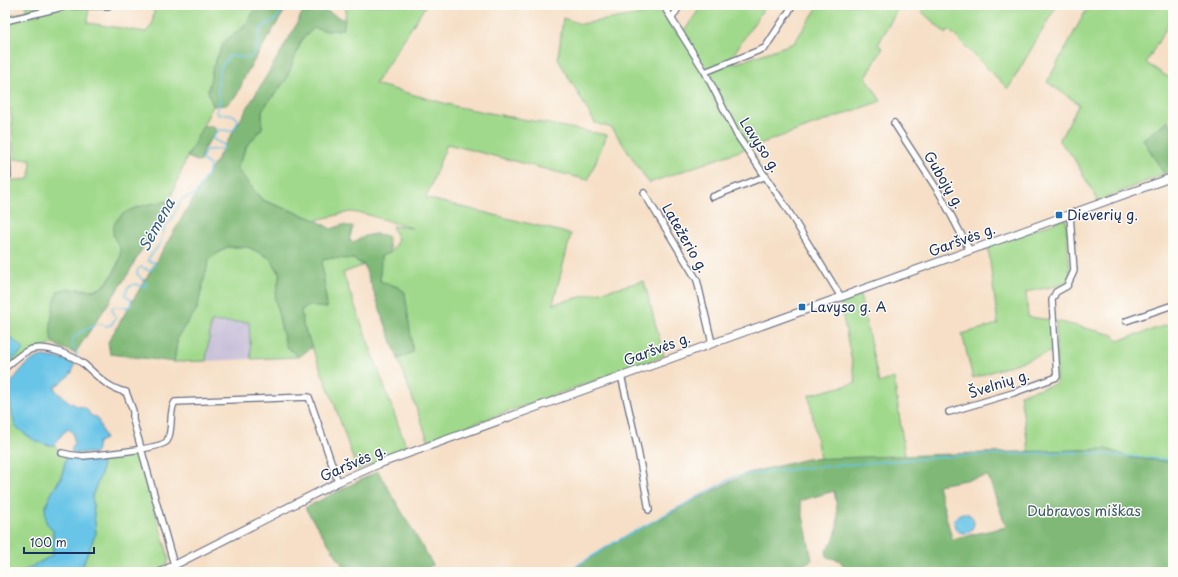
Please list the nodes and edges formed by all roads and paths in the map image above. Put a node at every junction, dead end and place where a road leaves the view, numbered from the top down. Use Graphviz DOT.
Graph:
graph roads {
  1 [pos="663,5"];
  2 [pos="680,5"];
  3 [pos="793,5"];
  4 [pos="108,6"];
  5 [pos="672,18"];
  6 [pos="5,21"];
  7 [pos="705,72"];
  8 [pos="5,109"];
  9 [pos="894,123"];
  10 [pos="8,176"];
  11 [pos="766,176"];
  12 [pos="1173,177"];
  13 [pos="644,193"];
  14 [pos="712,197"];
  15 [pos="1070,215"];
  16 [pos="970,250"];
  17 [pos="841,297"];
  18 [pos="1173,305"];
  19 [pos="1126,321"];
  20 [pos="712,343"];
  21 [pos="5,368"];
  22 [pos="621,375"];
  23 [pos="949,412"];
  24 [pos="141,450"];
  25 [pos="62,453"];
  26 [pos="338,482"];
  27 [pos="649,510"];
  28 [pos="174,565"];
  29 [pos="161,572"];
  1 -- 5 [label="street, Lavyso g."];
  2 -- 5 [label="street"];
  3 -- 7 [label="street"];
  4 -- 6 [label="street"];
  5 -- 7 [label="street, Lavyso g."];
  7 -- 11 [label="street, Lavyso g."];
  8 -- 10 [label="street"];
  9 -- 16 [label="street, Gubojų g."];
  11 -- 14 [label="street"];
  11 -- 17 [label="street, Lavyso g."];
  12 -- 15 [label="main road, Garšvės g."];
  13 -- 20 [label="street, Latežerio g."];
  15 -- 16 [label="main road, Garšvės g."];
  15 -- 23 [label="street, Švelnių g."];
  16 -- 17 [label="main road, Garšvės g."];
  17 -- 20 [label="main road, Garšvės g."];
  18 -- 19 [label="street"];
  20 -- 22 [label="main road, Garšvės g."];
  21 -- 24 [label="street"];
  22 -- 26 [label="main road, Garšvės g."];
  22 -- 27 [label="street"];
  24 -- 25 [label="street"];
  24 -- 26 [label="street"];
  24 -- 28 [label="street"];
  26 -- 28 [label="main road, Garšvės g."];
  28 -- 29 [label="main road, Garšvės g."];
}
